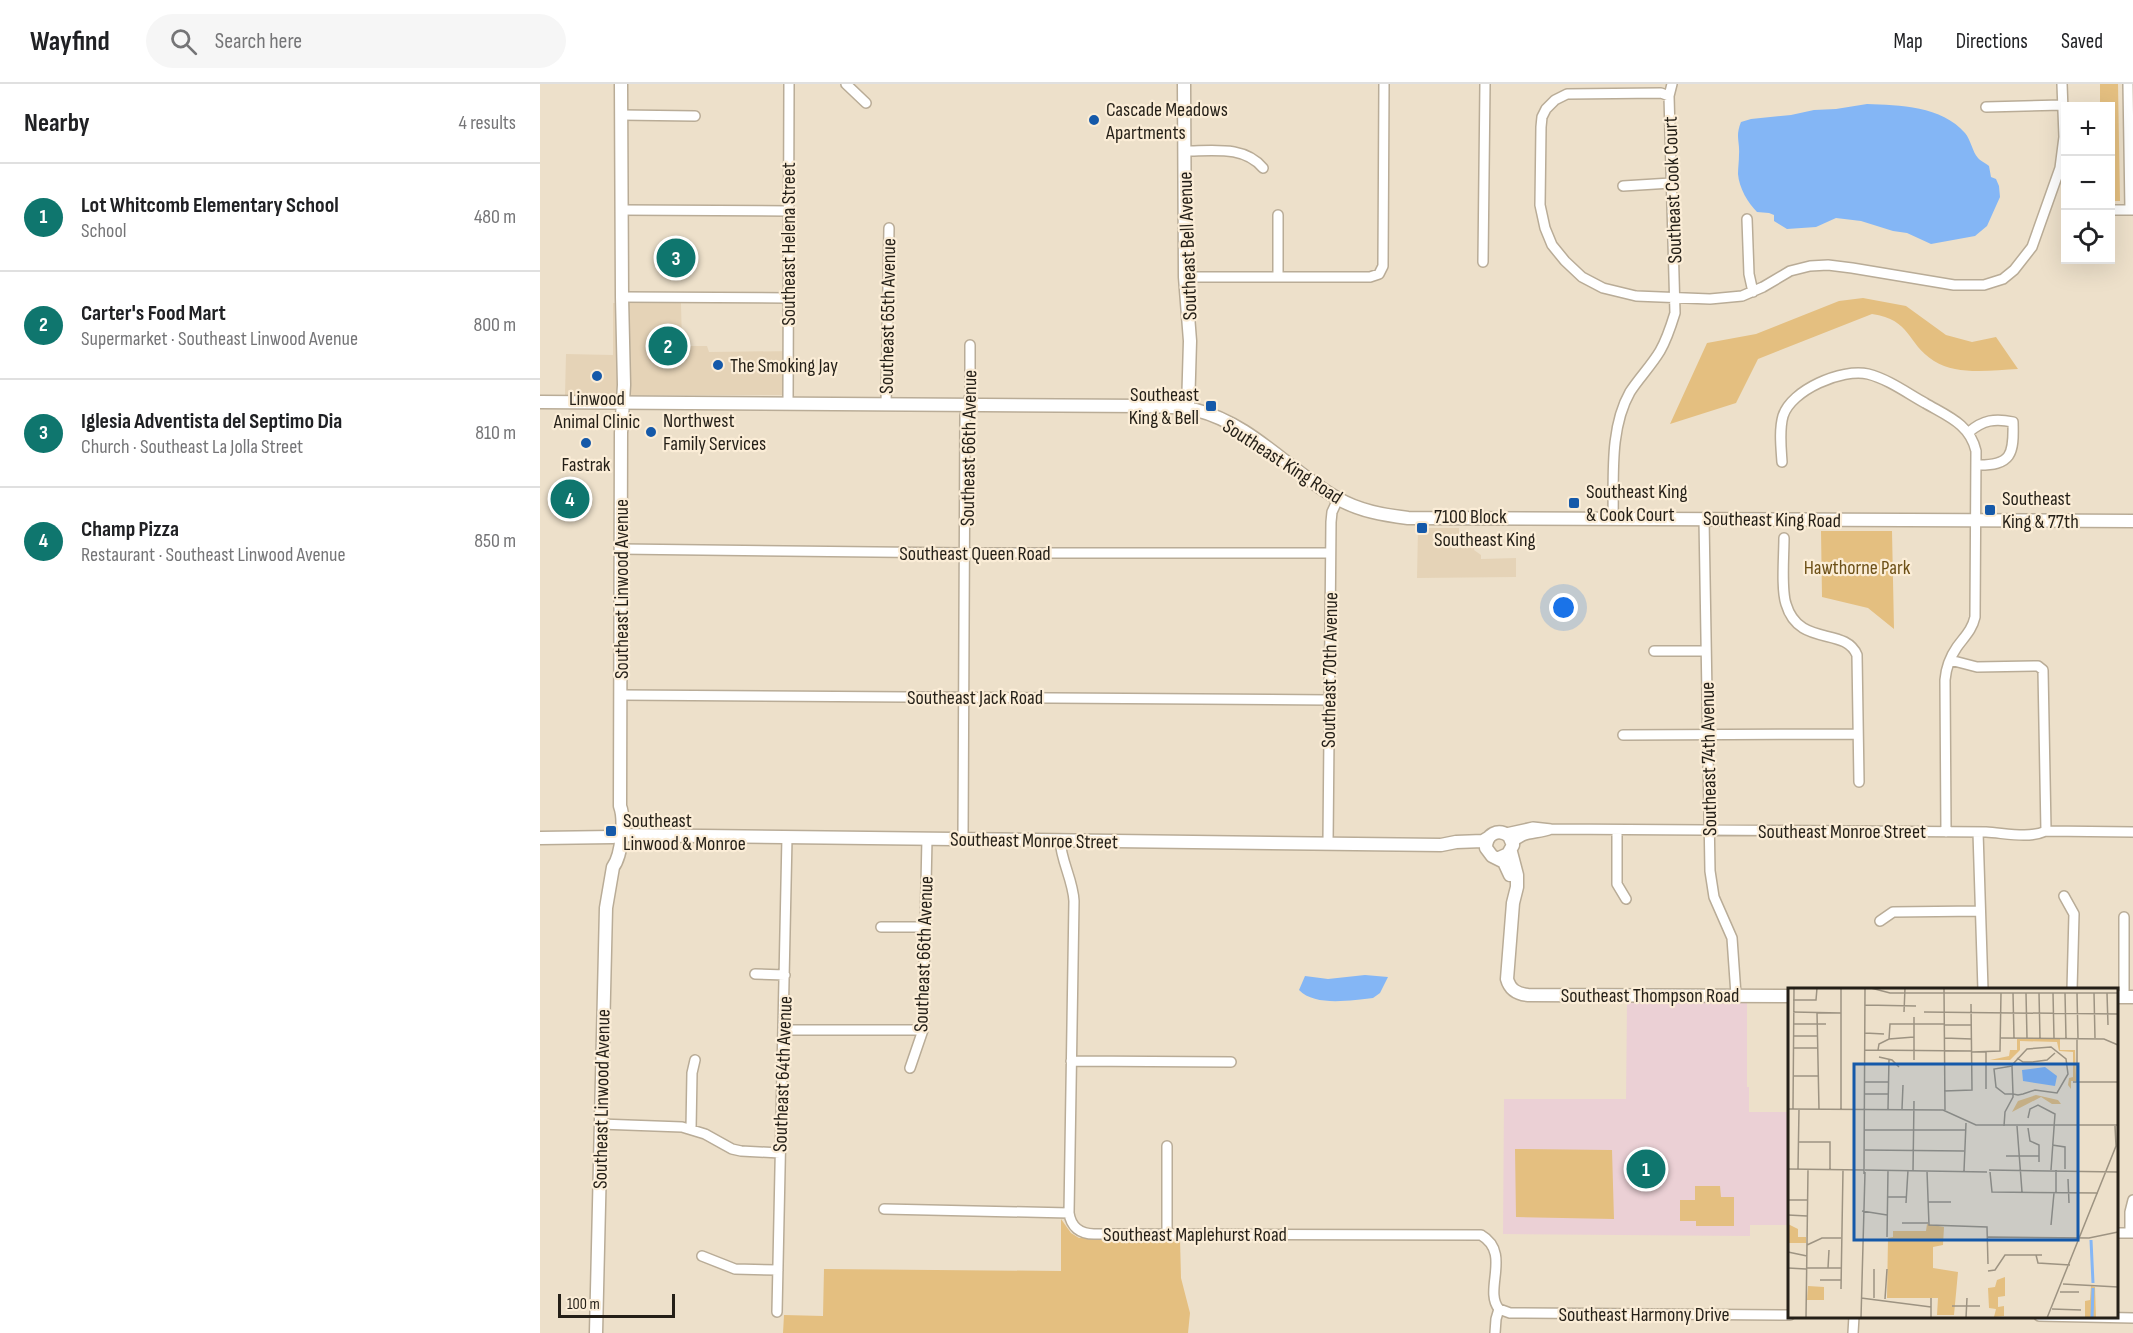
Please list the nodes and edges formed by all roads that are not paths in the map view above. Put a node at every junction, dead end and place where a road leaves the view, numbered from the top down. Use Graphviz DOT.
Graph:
graph roads {
  1 [pos="621,84"];
  2 [pos="789,84"];
  3 [pos="846,84"];
  4 [pos="1184,84"];
  5 [pos="1384,84"];
  6 [pos="1485,84"];
  7 [pos="1672,84"];
  8 [pos="2062,84"];
  9 [pos="2128,84"];
  10 [pos="1669,96"];
  11 [pos="2062,102"];
  12 [pos="866,103"];
  13 [pos="2061,105"];
  14 [pos="1986,107"];
  15 [pos="621,115"];
  16 [pos="695,116"];
  17 [pos="1184,151"];
  18 [pos="2062,156"];
  19 [pos="1263,168"];
  20 [pos="1671,183"];
  21 [pos="1623,186"];
  22 [pos="621,210"];
  23 [pos="2115,210"];
  24 [pos="2131,210"];
  25 [pos="789,211"];
  26 [pos="1278,215"];
  27 [pos="1748,219"];
  28 [pos="889,228"];
  29 [pos="1483,262"];
  30 [pos="1278,276"];
  31 [pos="1185,277"];
  32 [pos="1753,292"];
  33 [pos="622,297"];
  34 [pos="1676,297"];
  35 [pos="788,298"];
  36 [pos="970,345"];
  37 [pos="540,402"];
  38 [pos="622,403"];
  39 [pos="788,404"];
  40 [pos="886,405"];
  41 [pos="968,405"];
  42 [pos="1188,409"];
  43 [pos="1969,432"];
  44 [pos="1782,462"];
  45 [pos="1976,465"];
  46 [pos="1338,499"];
  47 [pos="1613,519"];
  48 [pos="1704,519"];
  49 [pos="1975,520"];
  50 [pos="2133,521"];
  51 [pos="1784,538"];
  52 [pos="620,549"];
  53 [pos="965,553"];
  54 [pos="1330,554"];
  55 [pos="1654,651"];
  56 [pos="1706,651"];
  57 [pos="1950,660"];
  58 [pos="621,694"];
  59 [pos="963,697"];
  60 [pos="1329,699"];
  61 [pos="1858,734"];
  62 [pos="1623,735"];
  63 [pos="1708,736"];
  64 [pos="1859,782"];
  65 [pos="1551,829"];
  66 [pos="1617,830"];
  67 [pos="1710,830"];
  68 [pos="2046,831"];
  69 [pos="2133,831"];
  70 [pos="1946,832"];
  71 [pos="1978,832"];
  72 [pos="1506,833"];
  73 [pos="617,836"];
  74 [pos="788,837"];
  75 [pos="540,838"];
  76 [pos="927,838"];
  77 [pos="1488,838"];
  78 [pos="963,839"];
  79 [pos="1060,840"];
  80 [pos="1328,843"];
  81 [pos="1446,844"];
  82 [pos="1512,848"];
  83 [pos="1488,851"];
  84 [pos="1499,858"];
  85 [pos="2064,896"];
  86 [pos="1626,899"];
  87 [pos="1513,903"];
  88 [pos="1980,911"];
  89 [pos="2124,917"];
  90 [pos="1880,921"];
  91 [pos="881,927"];
  92 [pos="925,927"];
  93 [pos="755,974"];
  94 [pos="785,975"];
  95 [pos="1983,988"];
  96 [pos="2072,988"];
  97 [pos="1736,995"];
  98 [pos="1788,996"];
  99 [pos="2124,997"];
  100 [pos="784,1030"];
  101 [pos="923,1030"];
  102 [pos="695,1060"];
  103 [pos="1071,1061"];
  104 [pos="1231,1062"];
  105 [pos="910,1068"];
  106 [pos="600,1124"];
  107 [pos="691,1129"];
  108 [pos="1167,1146"];
  109 [pos="780,1153"];
  110 [pos="2133,1200"];
  111 [pos="884,1209"];
  112 [pos="1069,1213"];
  113 [pos="1167,1233"];
  114 [pos="2131,1233"];
  115 [pos="702,1256"];
  116 [pos="778,1270"];
  117 [pos="1499,1310"];
  118 [pos="777,1312"];
  119 [pos="1788,1315"];
  120 [pos="1854,1318"];
  121 [pos="596,1333"];
  122 [pos="1495,1333"];
  123 [pos="1853,1333"];
  1 -- 15 [label="main road, Southeast Linwood Avenue"];
  2 -- 25 [label="street, Southeast Helena Street"];
  3 -- 12 [label="street"];
  4 -- 17 [label="main road, Southeast Bell Avenue"];
  5 -- 30 [label="street"];
  6 -- 29 [label="street"];
  7 -- 10 [label="street, Southeast Cook Court"];
  8 -- 11 [label="street"];
  9 -- 24 [label="street"];
  10 -- 20 [label="street, Southeast Cook Court"];
  10 -- 34 [label="street"];
  13 -- 14 [label="street"];
  15 -- 16 [label="street"];
  15 -- 22 [label="main road, Southeast Linwood Avenue"];
  17 -- 19 [label="street"];
  17 -- 31 [label="main road, Southeast Bell Avenue"];
  18 -- 32 [label="street"];
  20 -- 21 [label="street"];
  20 -- 34 [label="street, Southeast Cook Court"];
  22 -- 25 [label="street"];
  22 -- 33 [label="main road, Southeast Linwood Avenue"];
  23 -- 24 [label="street"];
  25 -- 35 [label="street, Southeast Helena Street"];
  26 -- 30 [label="street"];
  27 -- 32 [label="street"];
  28 -- 40 [label="street, Southeast 65th Avenue"];
  30 -- 31 [label="street"];
  31 -- 42 [label="main road, Southeast Bell Avenue"];
  32 -- 34 [label="street"];
  33 -- 35 [label="street"];
  33 -- 38 [label="main road, Southeast Linwood Avenue"];
  34 -- 47 [label="street, Southeast Cook Court"];
  35 -- 39 [label="street, Southeast Helena Street"];
  36 -- 41 [label="street, Southeast 66th Avenue"];
  37 -- 38 [label="main road, Southeast King Road"];
  38 -- 39 [label="main road, Southeast King Road"];
  38 -- 52 [label="main road, Southeast Linwood Avenue"];
  39 -- 40 [label="main road, Southeast King Road"];
  40 -- 41 [label="main road, Southeast King Road"];
  41 -- 42 [label="main road, Southeast King Road"];
  41 -- 53 [label="street, Southeast 66th Avenue"];
  42 -- 46 [label="main road, Southeast King Road"];
  43 -- 44 [label="street"];
  43 -- 45 [label="street"];
  43 -- 45 [label="street"];
  45 -- 49 [label="street"];
  46 -- 47 [label="main road, Southeast King Road"];
  46 -- 54 [label="street, Southeast 70th Avenue"];
  47 -- 48 [label="main road, Southeast King Road"];
  48 -- 49 [label="main road, Southeast King Road"];
  48 -- 56 [label="street, Southeast 74th Avenue"];
  49 -- 50 [label="main road, Southeast King Road"];
  49 -- 57 [label="street"];
  51 -- 61 [label="street"];
  52 -- 53 [label="street, Southeast Queen Road"];
  52 -- 58 [label="main road, Southeast Linwood Avenue"];
  53 -- 54 [label="street, Southeast Queen Road"];
  53 -- 59 [label="street, Southeast 66th Avenue"];
  54 -- 60 [label="street, Southeast 70th Avenue"];
  55 -- 56 [label="street"];
  56 -- 63 [label="street, Southeast 74th Avenue"];
  57 -- 68 [label="street"];
  57 -- 70 [label="street"];
  58 -- 59 [label="street, Southeast Jack Road"];
  58 -- 73 [label="main road, Southeast Linwood Avenue"];
  59 -- 60 [label="street, Southeast Jack Road"];
  59 -- 78 [label="street, Southeast 66th Avenue"];
  60 -- 80 [label="street, Southeast 70th Avenue"];
  61 -- 63 [label="street"];
  61 -- 64 [label="street"];
  62 -- 63 [label="street"];
  63 -- 67 [label="street, Southeast 74th Avenue"];
  65 -- 66 [label="street, Southeast Monroe Street"];
  65 -- 72 [label="street, Southeast Monroe Street"];
  65 -- 82 [label="street, Southeast Monroe Street"];
  66 -- 67 [label="street, Southeast Monroe Street"];
  66 -- 86 [label="street"];
  67 -- 70 [label="street, Southeast Monroe Street"];
  67 -- 97 [label="street, Southeast 74th Avenue"];
  68 -- 69 [label="street, Southeast Monroe Street"];
  68 -- 71 [label="street, Southeast Monroe Street"];
  70 -- 71 [label="street, Southeast Monroe Street"];
  71 -- 88 [label="street"];
  72 -- 77 [label="main road"];
  72 -- 82 [label="main road"];
  73 -- 74 [label="main road, Southeast Monroe Street"];
  73 -- 75 [label="main road, Southeast Monroe Street"];
  73 -- 106 [label="main road, Southeast Linwood Avenue"];
  74 -- 76 [label="main road, Southeast Monroe Street"];
  74 -- 94 [label="street, Southeast 64th Avenue"];
  76 -- 78 [label="main road, Southeast Monroe Street"];
  76 -- 92 [label="street, Southeast 66th Avenue"];
  77 -- 81 [label="main road, Southeast Monroe Street"];
  77 -- 83 [label="main road"];
  78 -- 79 [label="main road, Southeast Monroe Street"];
  79 -- 80 [label="main road, Southeast Monroe Street"];
  79 -- 103 [label="street"];
  80 -- 81 [label="main road, Southeast Monroe Street"];
  81 -- 83 [label="main road, Southeast Monroe Street"];
  82 -- 84 [label="main road"];
  82 -- 87 [label="main road"];
  83 -- 84 [label="main road"];
  84 -- 87 [label="main road"];
  85 -- 96 [label="street"];
  87 -- 97 [label="main road, Southeast Thompson Road"];
  88 -- 90 [label="street"];
  88 -- 95 [label="street"];
  89 -- 99 [label="street"];
  91 -- 92 [label="street"];
  92 -- 101 [label="street, Southeast 66th Avenue"];
  93 -- 94 [label="street"];
  94 -- 100 [label="street, Southeast 64th Avenue"];
  97 -- 98 [label="main road, Southeast Thompson Road"];
  100 -- 101 [label="street"];
  100 -- 109 [label="street, Southeast 64th Avenue"];
  101 -- 105 [label="street, Southeast 66th Avenue"];
  102 -- 107 [label="street"];
  103 -- 104 [label="street"];
  103 -- 112 [label="street"];
  106 -- 107 [label="street"];
  106 -- 121 [label="main road, Southeast Linwood Avenue"];
  107 -- 109 [label="street"];
  108 -- 113 [label="street"];
  109 -- 116 [label="street, Southeast 64th Avenue"];
  110 -- 114 [label="street"];
  111 -- 112 [label="street"];
  112 -- 113 [label="street, Southeast Maplehurst Road"];
  113 -- 117 [label="street, Southeast Maplehurst Road"];
  115 -- 116 [label="street"];
  116 -- 118 [label="street, Southeast 64th Avenue"];
  117 -- 119 [label="street, Southeast Harmony Drive"];
  117 -- 122 [label="street"];
  120 -- 123 [label="street"];
}
